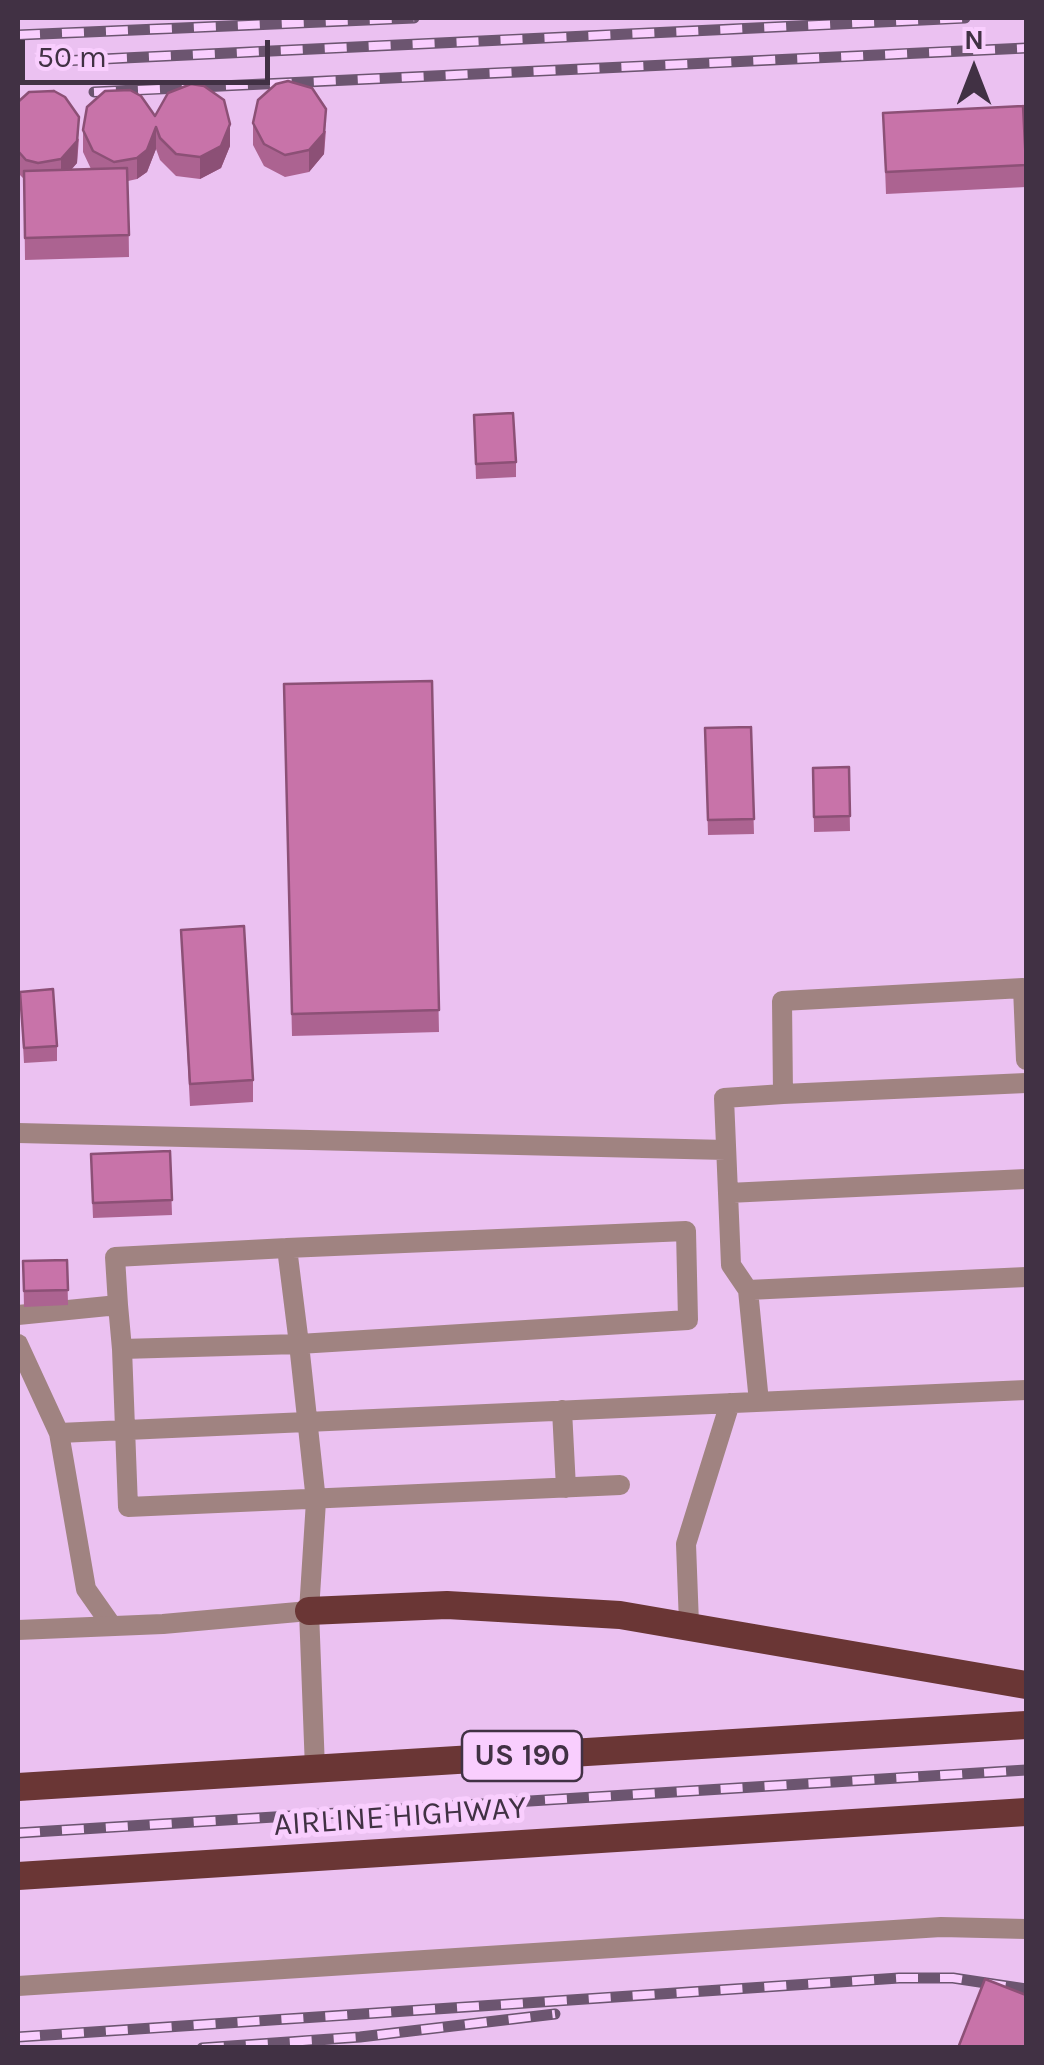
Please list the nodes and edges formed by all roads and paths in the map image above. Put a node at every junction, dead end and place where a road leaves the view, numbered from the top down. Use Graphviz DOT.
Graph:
graph roads {
  1 [pos="1026,1060"];
  2 [pos="1026,1084"];
  3 [pos="783,1094"];
  4 [pos="18,1133"];
  5 [pos="726,1150"];
  6 [pos="1026,1179"];
  7 [pos="728,1193"];
  8 [pos="287,1248"];
  9 [pos="1026,1277"];
  10 [pos="748,1290"];
  11 [pos="118,1305"];
  12 [pos="18,1315"];
  13 [pos="18,1344"];
  14 [pos="299,1344"];
  15 [pos="122,1349"];
  16 [pos="1026,1390"];
  17 [pos="758,1402"];
  18 [pos="730,1403"];
  19 [pos="562,1410"];
  20 [pos="308,1420"];
  21 [pos="125,1429"];
  22 [pos="59,1432"];
  23 [pos="620,1485"];
  24 [pos="566,1488"];
  25 [pos="316,1501"];
  26 [pos="308,1612"];
  27 [pos="689,1624"];
  28 [pos="112,1626"];
  29 [pos="18,1630"];
  30 [pos="1026,1685"];
  31 [pos="1026,1725"];
  32 [pos="315,1769"];
  33 [pos="18,1787"];
  34 [pos="1026,1812"];
  35 [pos="18,1876"];
  36 [pos="1026,1928"];
  37 [pos="18,1986"];
  1 -- 3 [label="street"];
  2 -- 3 [label="street"];
  3 -- 5 [label="street"];
  4 -- 5 [label="street"];
  5 -- 7 [label="street"];
  6 -- 7 [label="street"];
  7 -- 10 [label="street"];
  8 -- 11 [label="street"];
  8 -- 14 [label="street, AIRLINE HIGHWAY"];
  8 -- 14 [label="street"];
  9 -- 10 [label="street"];
  10 -- 17 [label="street"];
  11 -- 12 [label="street"];
  11 -- 15 [label="street"];
  13 -- 22 [label="street"];
  14 -- 15 [label="street"];
  14 -- 20 [label="street, AIRLINE HIGHWAY"];
  15 -- 21 [label="street"];
  16 -- 17 [label="street"];
  17 -- 18 [label="street"];
  18 -- 19 [label="street"];
  18 -- 27 [label="street"];
  19 -- 20 [label="street"];
  19 -- 24 [label="street"];
  20 -- 21 [label="street"];
  20 -- 25 [label="street, AIRLINE HIGHWAY"];
  21 -- 22 [label="street"];
  21 -- 25 [label="street"];
  22 -- 28 [label="street"];
  23 -- 24 [label="street"];
  24 -- 25 [label="street"];
  25 -- 26 [label="street, AIRLINE HIGHWAY"];
  26 -- 27 [label="highway"];
  26 -- 28 [label="street"];
  26 -- 32 [label="street, AIRLINE HIGHWAY"];
  27 -- 30 [label="highway"];
  28 -- 29 [label="street"];
  31 -- 32 [label="highway, AIRLINE HIGHWAY / US 190"];
  32 -- 33 [label="highway, AIRLINE HIGHWAY / US 190"];
  34 -- 35 [label="highway, AIRLINE HIGHWAY"];
  36 -- 37 [label="street"];
}
